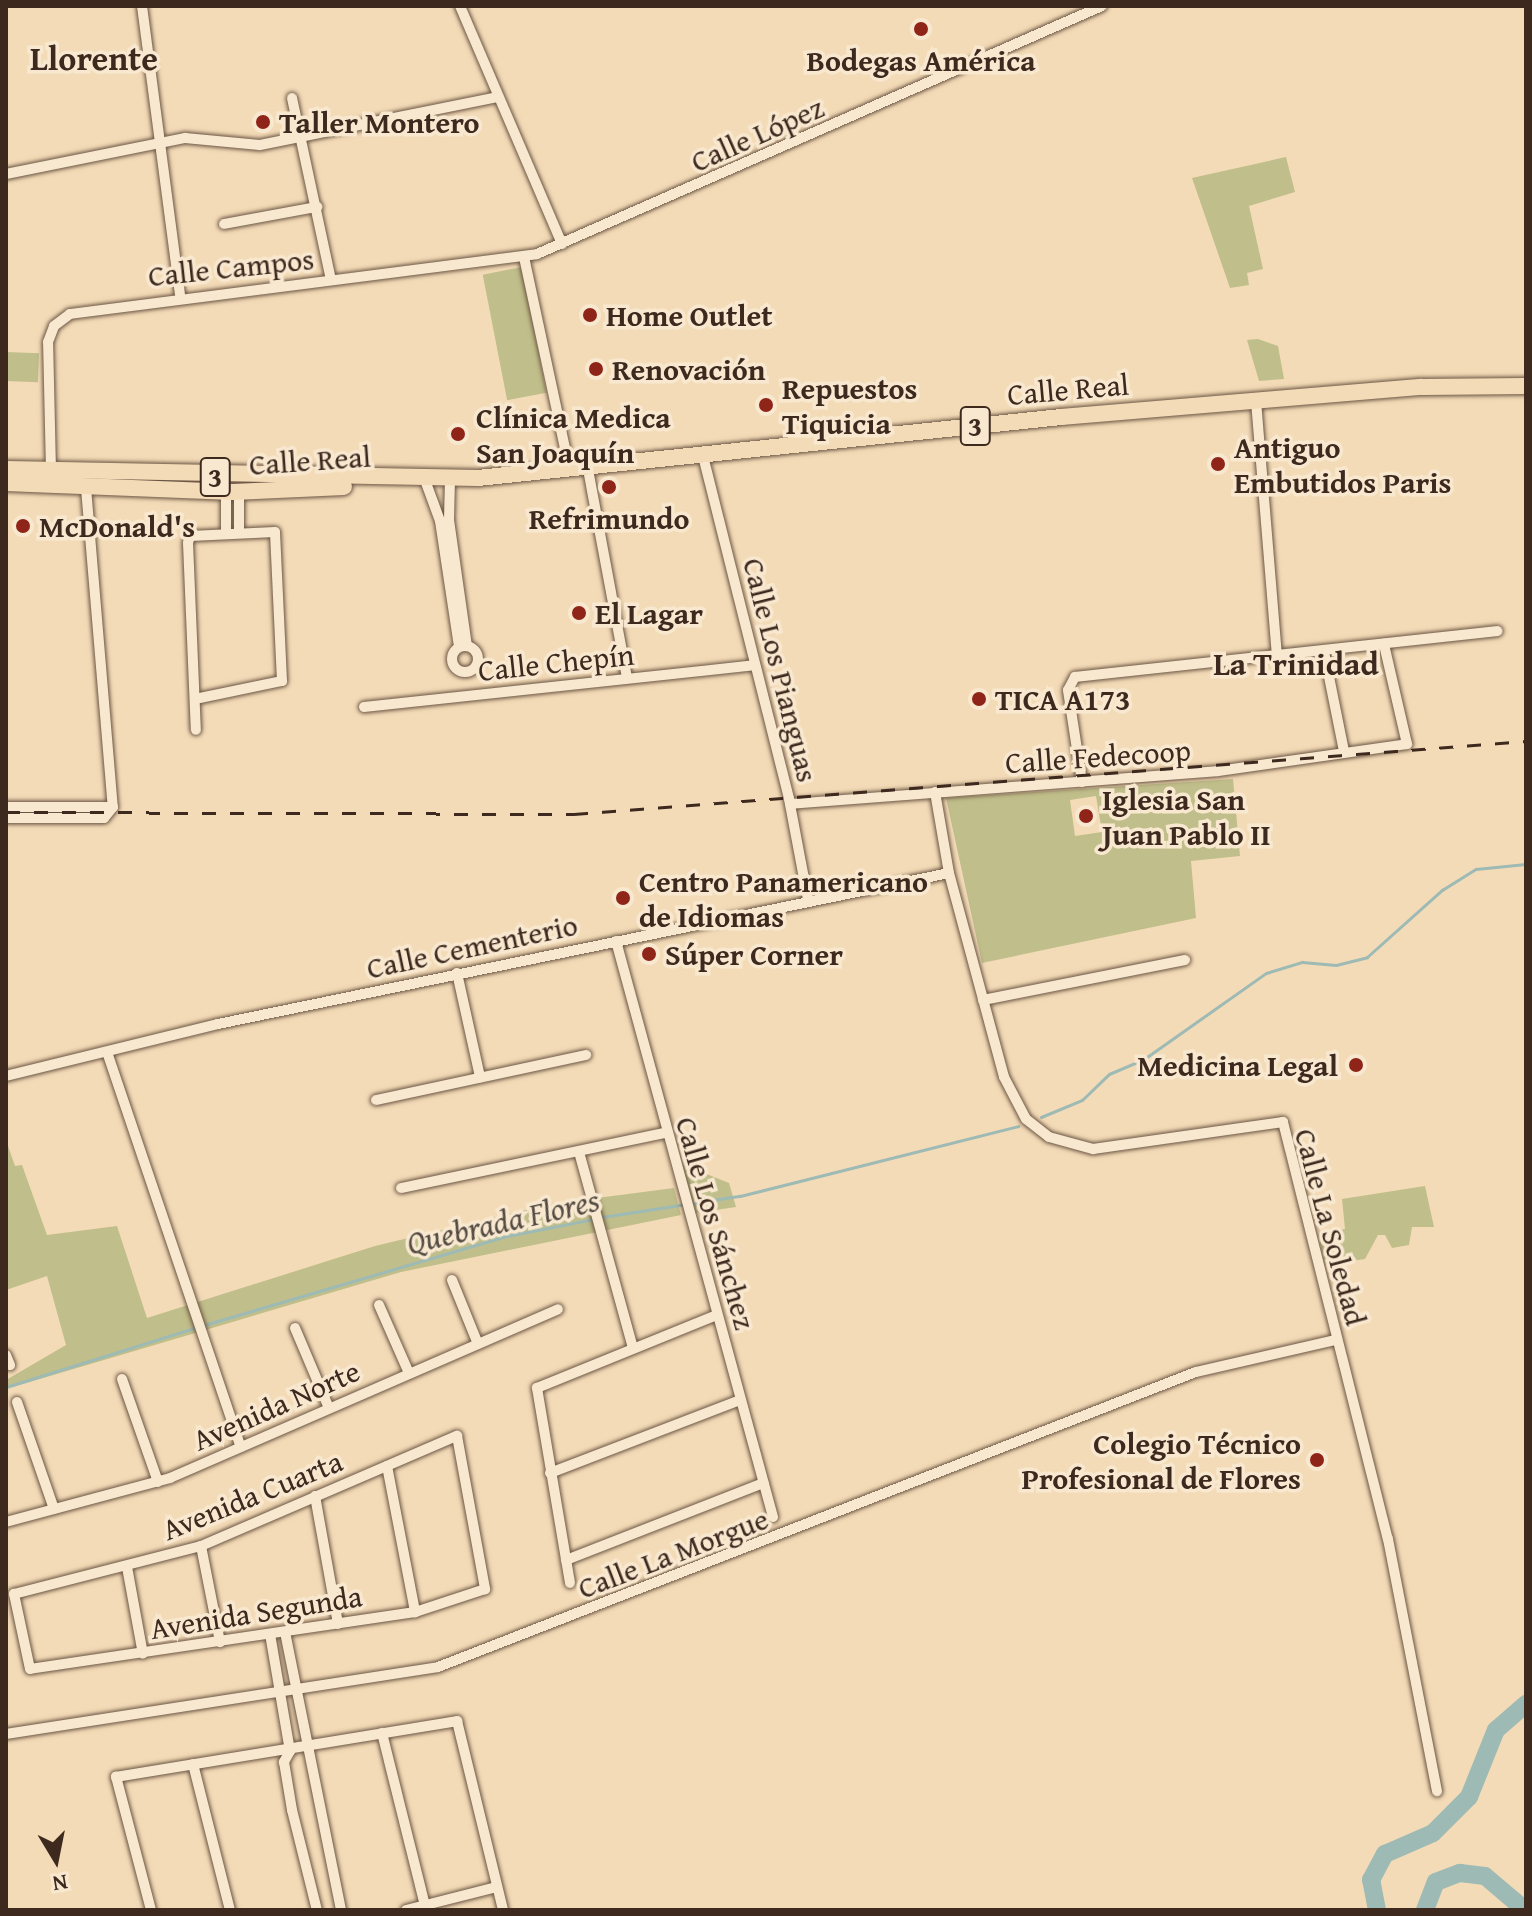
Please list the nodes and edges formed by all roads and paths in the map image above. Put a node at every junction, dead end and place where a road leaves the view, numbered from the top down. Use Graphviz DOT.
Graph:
graph roads {
  1 [pos="142,6"];
  2 [pos="460,6"];
  3 [pos="1102,6"];
  4 [pos="497,97"];
  5 [pos="292,98"];
  6 [pos="303,137"];
  7 [pos="159,143"];
  8 [pos="6,174"];
  9 [pos="317,207"];
  10 [pos="224,224"];
  11 [pos="562,244"];
  12 [pos="524,257"];
  13 [pos="331,280"];
  14 [pos="180,295"];
  15 [pos="1526,386"];
  16 [pos="1256,401"];
  17 [pos="702,452"];
  18 [pos="587,464"];
  19 [pos="569,467"];
  20 [pos="6,469"];
  21 [pos="51,471"];
  22 [pos="143,475"];
  23 [pos="450,479"];
  24 [pos="425,480"];
  25 [pos="6,482"];
  26 [pos="86,488"];
  27 [pos="232,492"];
  28 [pos="445,521"];
  29 [pos="226,532"];
  30 [pos="239,532"];
  31 [pos="1498,631"];
  32 [pos="1384,644"];
  33 [pos="463,647"];
  34 [pos="1324,652"];
  35 [pos="1277,657"];
  36 [pos="754,665"];
  37 [pos="627,678"];
  38 [pos="195,699"];
  39 [pos="364,707"];
  40 [pos="196,730"];
  41 [pos="1344,751"];
  42 [pos="1082,782"];
  43 [pos="935,792"];
  44 [pos="790,804"];
  45 [pos="6,807"];
  46 [pos="113,807"];
  47 [pos="6,818"];
  48 [pos="949,873"];
  49 [pos="808,900"];
  50 [pos="616,941"];
  51 [pos="1185,960"];
  52 [pos="457,973"];
  53 [pos="983,1000"];
  54 [pos="107,1052"];
  55 [pos="586,1055"];
  56 [pos="6,1076"];
  57 [pos="480,1077"];
  58 [pos="376,1100"];
  59 [pos="665,1133"];
  60 [pos="579,1152"];
  61 [pos="401,1188"];
  62 [pos="452,1280"];
  63 [pos="379,1305"];
  64 [pos="558,1309"];
  65 [pos="717,1315"];
  66 [pos="295,1328"];
  67 [pos="1336,1340"];
  68 [pos="478,1344"];
  69 [pos="633,1348"];
  70 [pos="409,1373"];
  71 [pos="122,1379"];
  72 [pos="740,1400"];
  73 [pos="17,1402"];
  74 [pos="329,1408"];
  75 [pos="241,1447"];
  76 [pos="387,1466"];
  77 [pos="550,1473"];
  78 [pos="158,1482"];
  79 [pos="764,1483"];
  80 [pos="315,1496"];
  81 [pos="54,1509"];
  82 [pos="773,1517"];
  83 [pos="6,1522"];
  84 [pos="201,1546"];
  85 [pos="566,1560"];
  86 [pos="127,1567"];
  87 [pos="570,1583"];
  88 [pos="486,1589"];
  89 [pos="415,1612"];
  90 [pos="338,1624"];
  91 [pos="285,1632"];
  92 [pos="270,1634"];
  93 [pos="220,1642"];
  94 [pos="143,1654"];
  95 [pos="31,1670"];
  96 [pos="294,1689"];
  97 [pos="280,1692"];
  98 [pos="382,1733"];
  99 [pos="6,1734"];
  100 [pos="304,1749"];
  101 [pos="290,1751"];
  102 [pos="193,1764"];
  103 [pos="1437,1791"];
  104 [pos="497,1887"];
  105 [pos="425,1908"];
  106 [pos="151,1910"];
  107 [pos="230,1910"];
  108 [pos="317,1910"];
  109 [pos="341,1910"];
  110 [pos="406,1910"];
  111 [pos="503,1910"];
  1 -- 7 [label="street"];
  2 -- 4 [label="street"];
  3 -- 11 [label="street, Calle López"];
  4 -- 6 [label="street"];
  4 -- 11 [label="street"];
  5 -- 6 [label="street"];
  6 -- 7 [label="street"];
  6 -- 9 [label="street"];
  7 -- 8 [label="street"];
  7 -- 14 [label="street"];
  9 -- 10 [label="street"];
  9 -- 13 [label="street"];
  11 -- 12 [label="street, Calle Campos"];
  12 -- 13 [label="street, Calle Campos"];
  12 -- 19 [label="street"];
  13 -- 14 [label="street, Calle Campos"];
  14 -- 21 [label="street, Calle Campos"];
  15 -- 16 [label="main road, Calle Real / 3"];
  16 -- 17 [label="main road, Calle Real / 3"];
  16 -- 35 [label="street"];
  17 -- 18 [label="main road, Calle Real / 3"];
  17 -- 36 [label="street, Calle Los Pianguas"];
  18 -- 19 [label="main road, Calle Real / 3"];
  18 -- 37 [label="street"];
  19 -- 23 [label="main road, Calle Real / 3"];
  20 -- 21 [label="main road, Calle Real / 3"];
  21 -- 22 [label="main road, Calle Real / 3"];
  21 -- 25 [label="main road"];
  21 -- 26 [label="main road"];
  22 -- 24 [label="main road, Calle Real / 3"];
  22 -- 26 [label="main road"];
  23 -- 24 [label="main road, Calle Real / 3"];
  23 -- 28 [label="street"];
  24 -- 27 [label="main road, Calle Real / 3"];
  24 -- 28 [label="street"];
  25 -- 26 [label="main road, Calle Real / 3"];
  26 -- 27 [label="main road, Calle Real / 3"];
  26 -- 46 [label="street"];
  27 -- 29 [label="street"];
  27 -- 30 [label="street"];
  28 -- 33 [label="street"];
  29 -- 30 [label="street"];
  29 -- 38 [label="street"];
  30 -- 38 [label="street"];
  31 -- 32 [label="street"];
  32 -- 34 [label="street"];
  32 -- 41 [label="street, Calle Fedecoop"];
  34 -- 35 [label="street"];
  34 -- 41 [label="street"];
  35 -- 42 [label="street"];
  36 -- 37 [label="street, Calle Chepín"];
  36 -- 44 [label="street, Calle Los Pianguas"];
  37 -- 39 [label="street, Calle Chepín"];
  38 -- 40 [label="street"];
  41 -- 42 [label="street, Calle Fedecoop"];
  42 -- 43 [label="street, Calle Fedecoop"];
  43 -- 44 [label="street, Calle Fedecoop"];
  43 -- 48 [label="street, Calle La Soledad"];
  44 -- 49 [label="street, Calle Los Pianguas"];
  45 -- 46 [label="street"];
  46 -- 47 [label="street"];
  48 -- 49 [label="street, Calle Cementerio"];
  48 -- 53 [label="street, Calle La Soledad"];
  49 -- 50 [label="street, Calle Cementerio"];
  50 -- 52 [label="street, Calle Cementerio"];
  50 -- 59 [label="street, Calle Los Sánchez"];
  51 -- 53 [label="street"];
  52 -- 54 [label="street, Calle Cementerio"];
  52 -- 57 [label="street"];
  53 -- 67 [label="street, Calle La Soledad"];
  54 -- 56 [label="street, Calle Cementerio"];
  54 -- 75 [label="street"];
  55 -- 57 [label="street"];
  57 -- 58 [label="street"];
  59 -- 60 [label="street"];
  59 -- 65 [label="street, Calle Los Sánchez"];
  60 -- 61 [label="street"];
  60 -- 69 [label="street"];
  62 -- 68 [label="street"];
  63 -- 70 [label="street"];
  64 -- 68 [label="street, Avenida Norte"];
  65 -- 69 [label="street"];
  65 -- 72 [label="street, Calle Los Sánchez"];
  66 -- 74 [label="street"];
  67 -- 96 [label="street, Calle La Morgue"];
  67 -- 103 [label="street, Calle La Soledad"];
  68 -- 70 [label="street, Avenida Norte"];
  69 -- 77 [label="street"];
  70 -- 74 [label="street, Avenida Norte"];
  71 -- 78 [label="street"];
  72 -- 77 [label="street"];
  72 -- 79 [label="street, Calle Los Sánchez"];
  73 -- 81 [label="street"];
  74 -- 75 [label="street, Avenida Norte"];
  75 -- 78 [label="street, Avenida Norte"];
  76 -- 80 [label="street, Avenida Cuarta"];
  76 -- 88 [label="street, Avenida Cuarta"];
  76 -- 89 [label="street"];
  77 -- 85 [label="street"];
  78 -- 81 [label="street, Avenida Norte"];
  79 -- 82 [label="street, Calle Los Sánchez"];
  79 -- 85 [label="street"];
  80 -- 84 [label="street, Avenida Cuarta"];
  80 -- 90 [label="street"];
  81 -- 83 [label="street, Avenida Norte"];
  84 -- 86 [label="street, Avenida Cuarta"];
  84 -- 93 [label="street"];
  85 -- 87 [label="street"];
  86 -- 94 [label="street"];
  86 -- 95 [label="street, Avenida Cuarta"];
  88 -- 89 [label="street, Avenida Segunda"];
  89 -- 90 [label="street, Avenida Segunda"];
  90 -- 91 [label="street, Avenida Segunda"];
  91 -- 92 [label="street, Avenida Segunda"];
  91 -- 96 [label="street"];
  92 -- 93 [label="street, Avenida Segunda"];
  92 -- 97 [label="street"];
  93 -- 94 [label="street, Avenida Segunda"];
  94 -- 95 [label="street, Avenida Segunda"];
  96 -- 97 [label="street, Calle La Morgue"];
  96 -- 100 [label="street"];
  97 -- 99 [label="street, Calle La Morgue"];
  97 -- 101 [label="street"];
  98 -- 100 [label="street"];
  98 -- 104 [label="street"];
  98 -- 105 [label="street"];
  100 -- 101 [label="street"];
  100 -- 109 [label="street"];
  101 -- 102 [label="street"];
  101 -- 108 [label="street"];
  102 -- 106 [label="street"];
  102 -- 107 [label="street"];
  104 -- 105 [label="street"];
  104 -- 111 [label="street"];
  105 -- 110 [label="street"];
}
